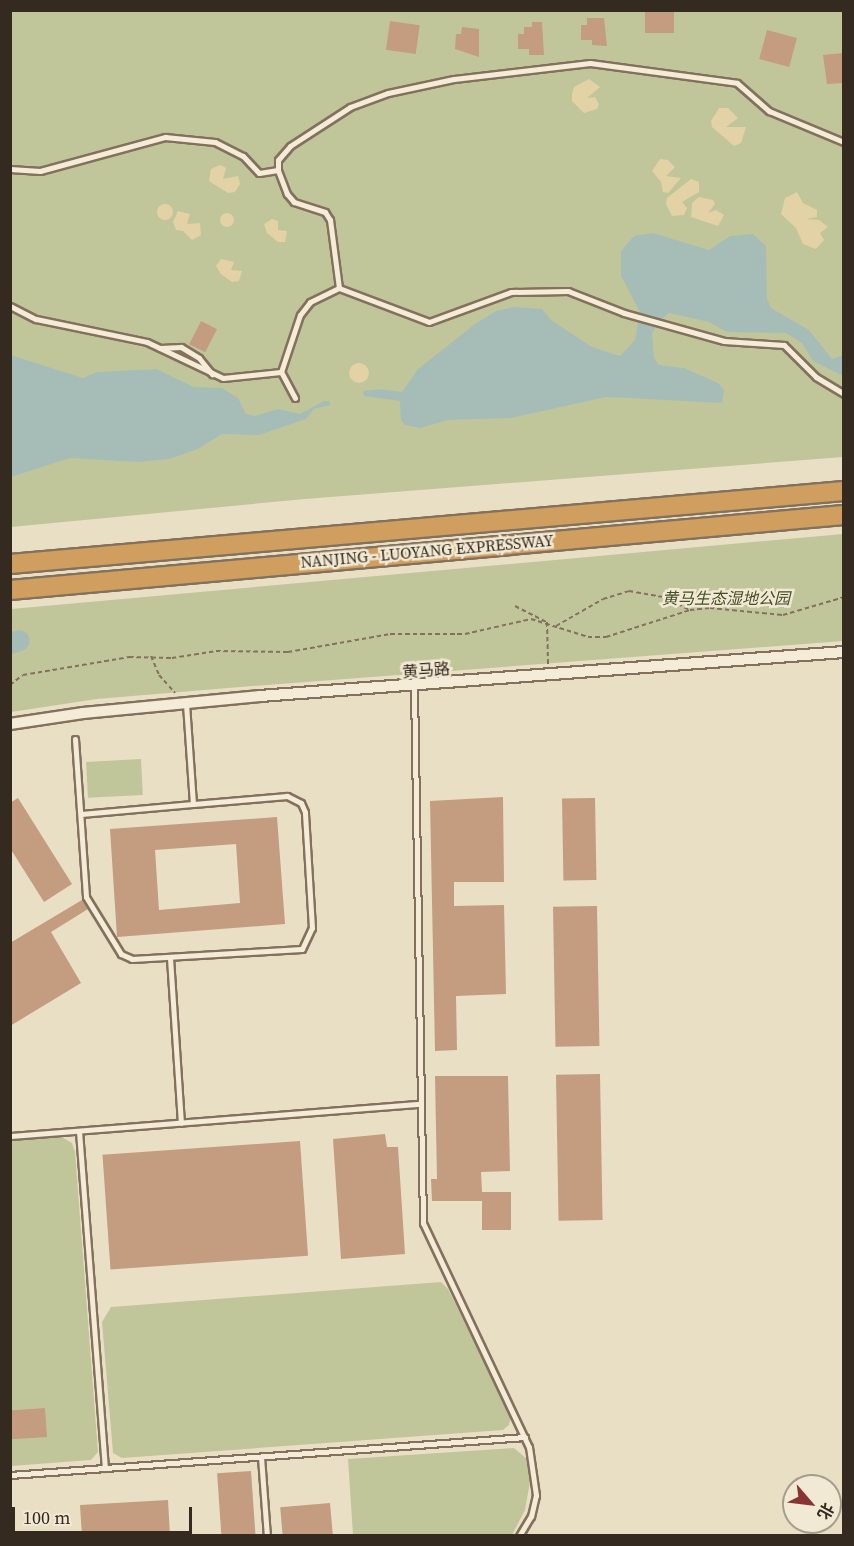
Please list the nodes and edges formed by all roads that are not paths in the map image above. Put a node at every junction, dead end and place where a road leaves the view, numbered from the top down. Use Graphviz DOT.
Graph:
graph roads {
  1 [pos="843,142"];
  2 [pos="10,168"];
  3 [pos="278,170"];
  4 [pos="339,288"];
  5 [pos="10,306"];
  6 [pos="160,348"];
  7 [pos="281,372"];
  8 [pos="213,375"];
  9 [pos="843,394"];
  10 [pos="295,398"];
  11 [pos="843,491"];
  12 [pos="843,515"];
  13 [pos="10,564"];
  14 [pos="10,590"];
  15 [pos="843,652"];
  16 [pos="414,687"];
  17 [pos="182,704"];
  18 [pos="10,724"];
  19 [pos="75,739"];
  20 [pos="193,804"];
  21 [pos="81,813"];
  22 [pos="170,958"];
  23 [pos="421,1104"];
  24 [pos="181,1123"];
  25 [pos="79,1131"];
  26 [pos="10,1136"];
  27 [pos="525,1437"];
  28 [pos="261,1457"];
  29 [pos="105,1468"];
  30 [pos="10,1475"];
  31 [pos="267,1536"];
  32 [pos="519,1536"];
  1 -- 3 [label="lane"];
  2 -- 3 [label="lane"];
  3 -- 4 [label="lane"];
  4 -- 7 [label="lane"];
  4 -- 9 [label="lane"];
  5 -- 6 [label="lane"];
  6 -- 8 [label="lane"];
  6 -- 8 [label="lane"];
  7 -- 8 [label="lane"];
  7 -- 10 [label="lane"];
  11 -- 13 [label="highway, NANJING - LUOYANG EXPRESSWAY"];
  12 -- 14 [label="highway, NANJING - LUOYANG EXPRESSWAY"];
  15 -- 16 [label="street, 黄马路"];
  16 -- 17 [label="street, 黄马路"];
  16 -- 23 [label="lane"];
  17 -- 18 [label="street, 黄马路"];
  17 -- 20 [label="lane"];
  19 -- 21 [label="lane"];
  20 -- 21 [label="lane"];
  20 -- 22 [label="lane"];
  21 -- 22 [label="lane"];
  22 -- 24 [label="lane"];
  23 -- 24 [label="lane"];
  23 -- 27 [label="lane"];
  24 -- 25 [label="lane"];
  25 -- 26 [label="lane"];
  25 -- 29 [label="lane"];
  27 -- 28 [label="lane"];
  27 -- 32 [label="lane"];
  28 -- 29 [label="lane"];
  28 -- 31 [label="lane"];
  29 -- 30 [label="lane"];
}
